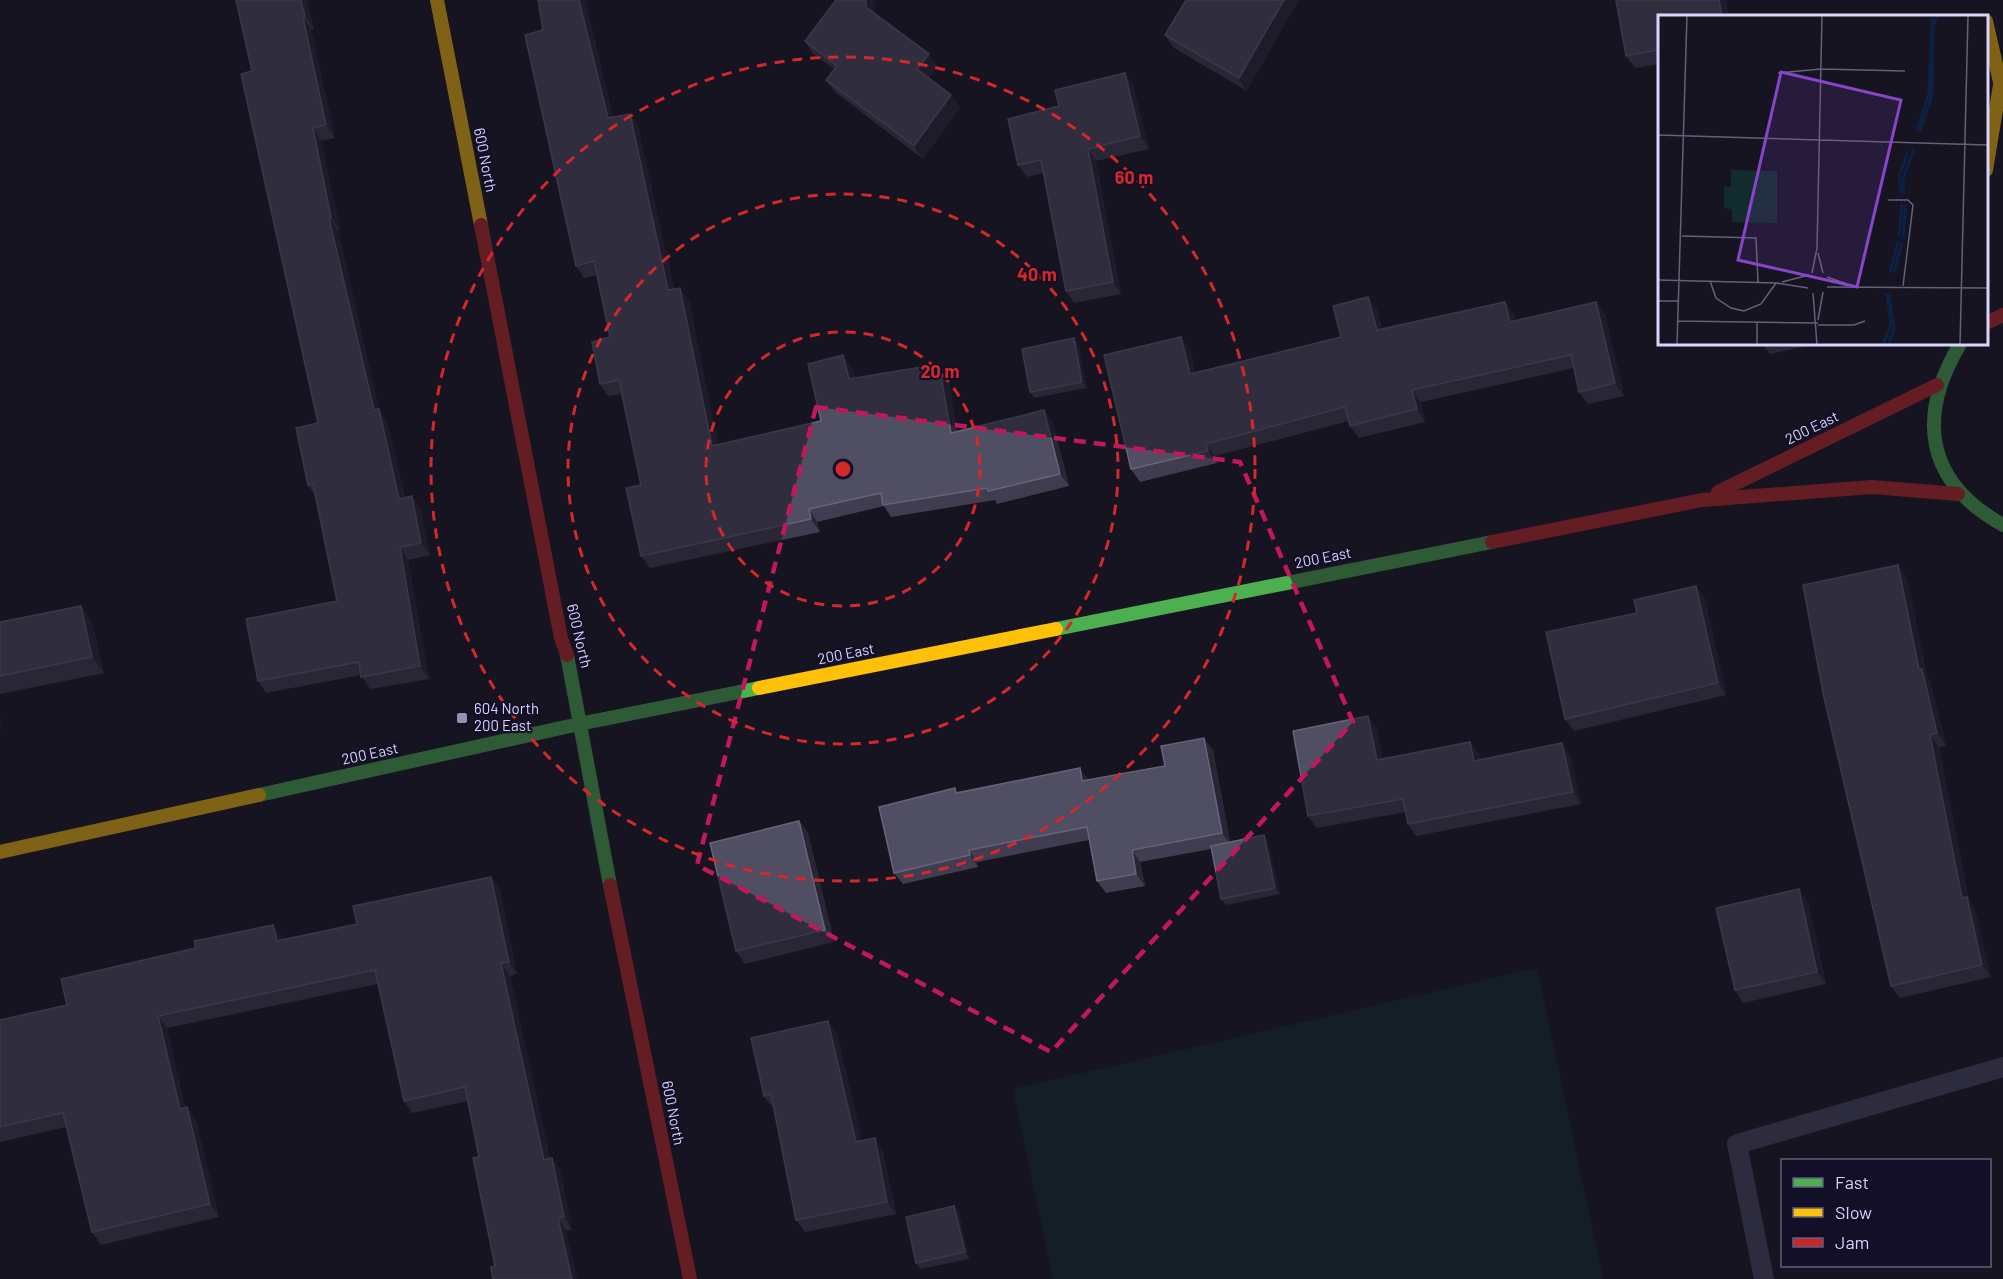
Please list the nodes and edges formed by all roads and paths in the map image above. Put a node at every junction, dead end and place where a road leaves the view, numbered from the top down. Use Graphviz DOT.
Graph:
graph roads {
  1 [pos="437,0"];
  2 [pos="1988,28"];
  3 [pos="2002,90"];
  4 [pos="1988,160"];
  5 [pos="2003,315"];
  6 [pos="1988,322"];
  7 [pos="1959,345"];
  8 [pos="1937,386"];
  9 [pos="1958,494"];
  10 [pos="1702,500"];
  11 [pos="2000,530"];
  12 [pos="579,724"];
  13 [pos="0,852"];
  14 [pos="2003,1067"];
  15 [pos="690,1279"];
  16 [pos="1764,1279"];
  1 -- 12 [label="main road, 600 North"];
  2 -- 3 [label="main road"];
  3 -- 4 [label="main road"];
  5 -- 6 [label="main road"];
  7 -- 8 [label="main road"];
  8 -- 9 [label="main road"];
  8 -- 10 [label="main road, 200 East"];
  9 -- 10 [label="main road, 200 East"];
  9 -- 11 [label="main road"];
  10 -- 12 [label="main road, 200 East"];
  12 -- 13 [label="main road, 200 East"];
  12 -- 15 [label="main road, 600 North"];
  14 -- 16 [label="lane"];
}
